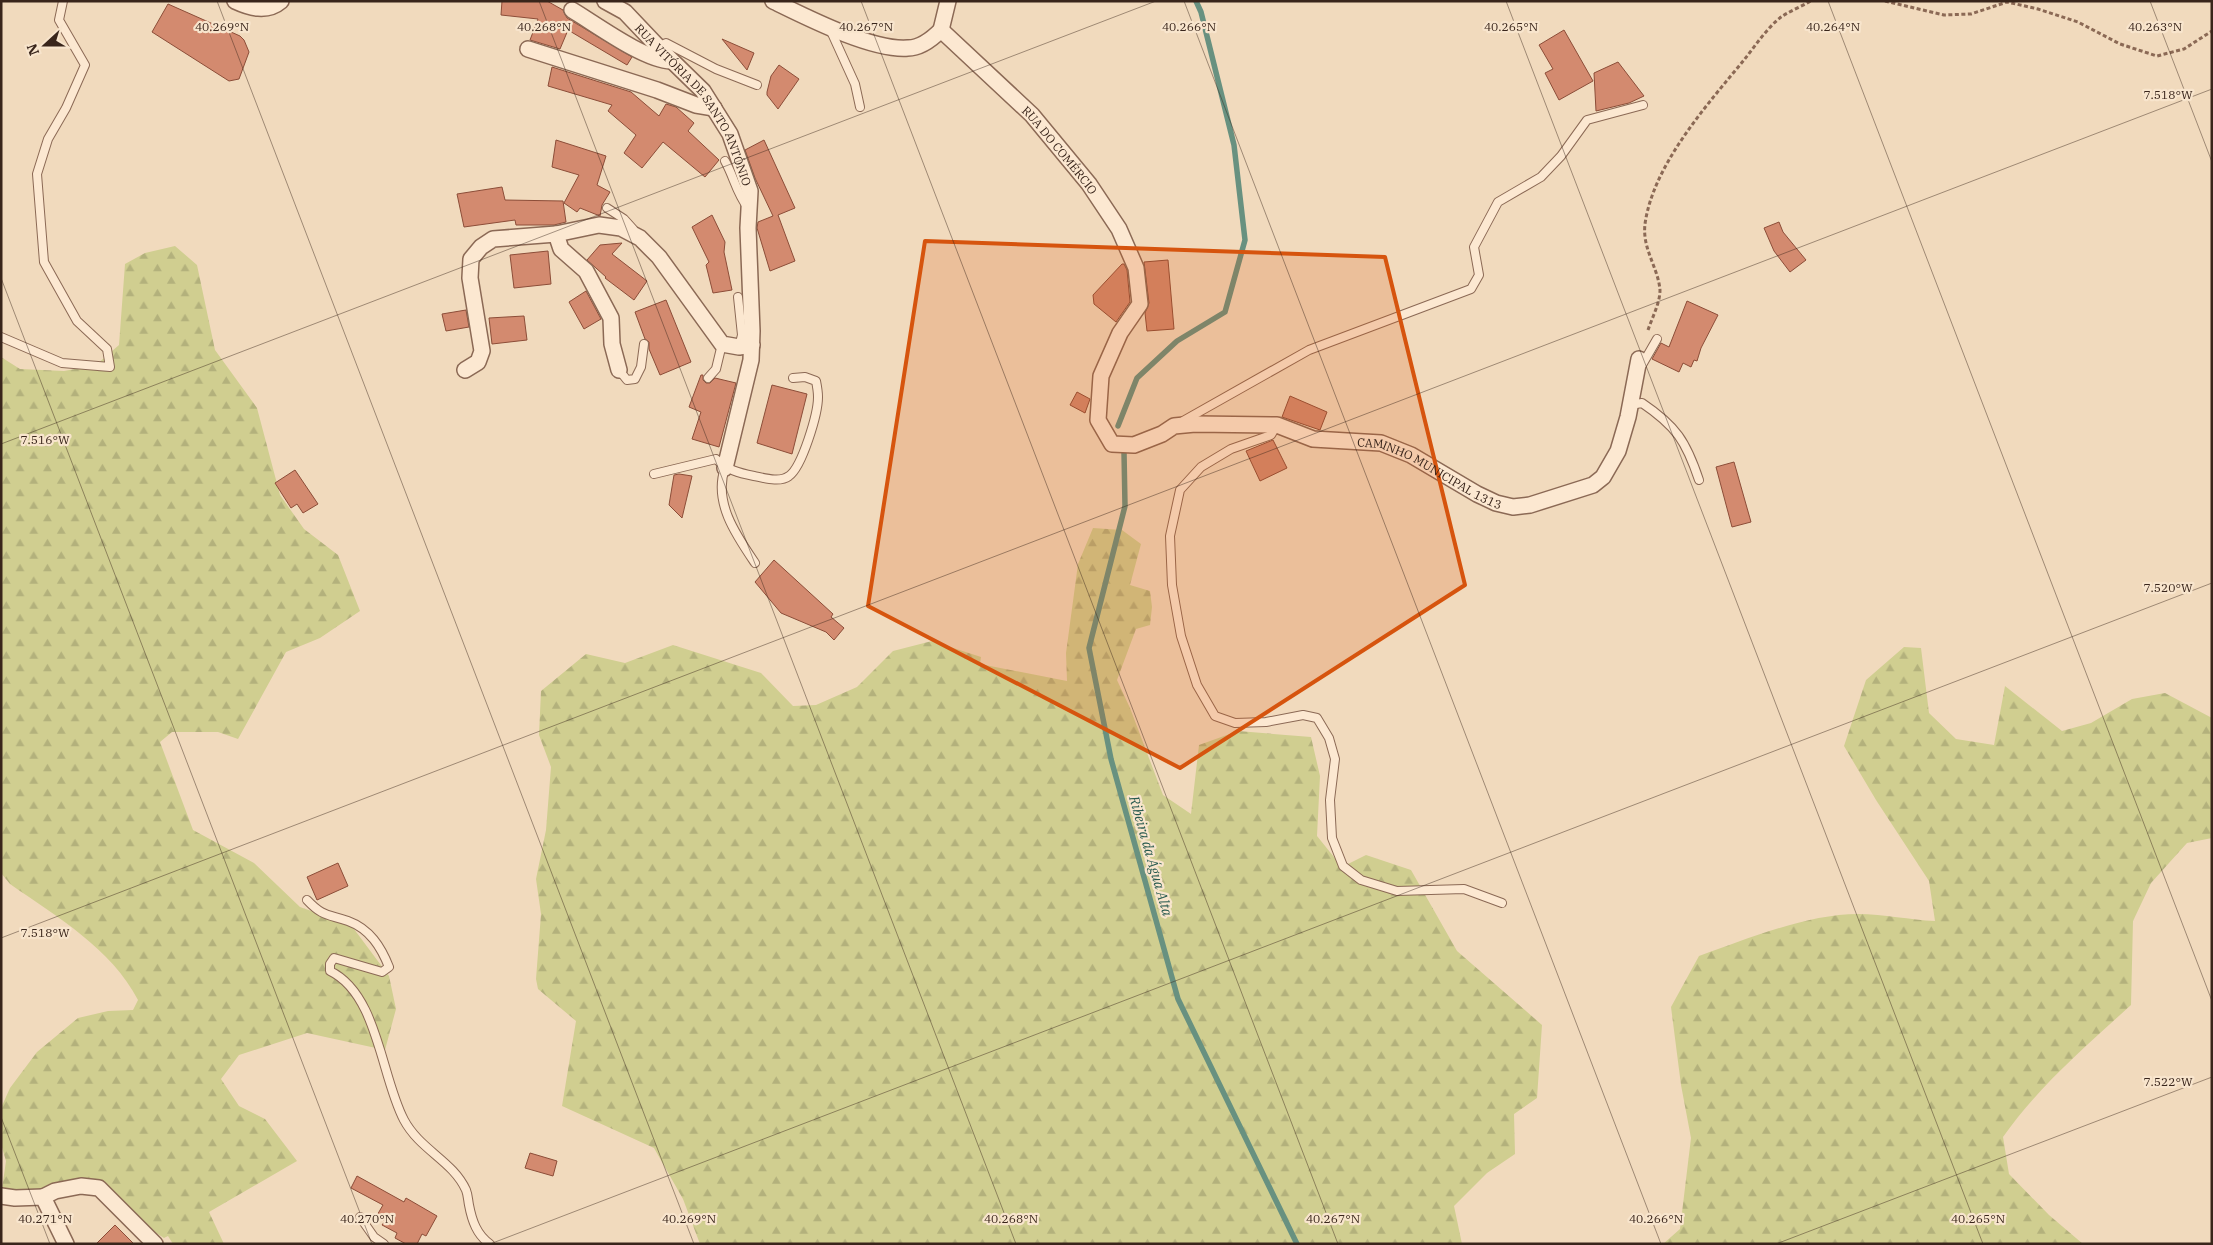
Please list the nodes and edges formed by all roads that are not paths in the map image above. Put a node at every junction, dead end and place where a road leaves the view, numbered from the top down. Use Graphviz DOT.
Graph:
graph roads {
  1 [pos="63,1"];
  2 [pos="235,1"];
  3 [pos="281,1"];
  4 [pos="605,1"];
  5 [pos="773,1"];
  6 [pos="948,1"];
  7 [pos="572,10"];
  8 [pos="829,27"];
  9 [pos="940,30"];
  10 [pos="658,47"];
  11 [pos="528,49"];
  12 [pos="672,61"];
  13 [pos="757,84"];
  14 [pos="1643,105"];
  15 [pos="860,107"];
  16 [pos="714,108"];
  17 [pos="725,161"];
  18 [pos="607,208"];
  19 [pos="749,210"];
  20 [pos="556,234"];
  21 [pos="640,238"];
  22 [pos="738,297"];
  23 [pos="1,337"];
  24 [pos="1658,339"];
  25 [pos="644,344"];
  26 [pos="722,344"];
  27 [pos="745,346"];
  28 [pos="1638,366"];
  29 [pos="465,370"];
  30 [pos="620,370"];
  31 [pos="708,378"];
  32 [pos="793,378"];
  33 [pos="1630,405"];
  34 [pos="1277,425"];
  35 [pos="1174,426"];
  36 [pos="1134,445"];
  37 [pos="725,468"];
  38 [pos="654,474"];
  39 [pos="1699,480"];
  40 [pos="755,563"];
  41 [pos="307,900"];
  42 [pos="1502,903"];
  43 [pos="1,1196"];
  44 [pos="43,1197"];
  45 [pos="360,1217"];
  46 [pos="66,1244"];
  47 [pos="155,1244"];
  48 [pos="384,1244"];
  49 [pos="490,1244"];
  1 -- 23 [label="lane"];
  2 -- 3 [label="street"];
  4 -- 10 [label="street, RUA VITÓRIA DE SANTO ANTÓNIO"];
  5 -- 8 [label="street"];
  6 -- 9 [label="street"];
  7 -- 12 [label="street"];
  8 -- 9 [label="street"];
  8 -- 15 [label="lane"];
  9 -- 36 [label="street, RUA DO COMÉRCIO"];
  10 -- 12 [label="street, RUA VITÓRIA DE SANTO ANTÓNIO"];
  10 -- 13 [label="lane"];
  11 -- 16 [label="street"];
  12 -- 16 [label="street, RUA VITÓRIA DE SANTO ANTÓNIO"];
  14 -- 35 [label="lane"];
  16 -- 19 [label="street, RUA VITÓRIA DE SANTO ANTÓNIO"];
  17 -- 19 [label="lane"];
  18 -- 21 [label="lane"];
  19 -- 27 [label="street, RUA VITÓRIA DE SANTO ANTÓNIO"];
  20 -- 21 [label="street"];
  20 -- 29 [label="street"];
  20 -- 30 [label="street"];
  21 -- 26 [label="street"];
  22 -- 27 [label="lane"];
  24 -- 28 [label="lane"];
  25 -- 30 [label="lane"];
  26 -- 27 [label="street"];
  26 -- 31 [label="lane"];
  27 -- 37 [label="street, RUA VITÓRIA DE SANTO ANTÓNIO"];
  28 -- 33 [label="street, CAMINHO MUNICIPAL 1313"];
  32 -- 37 [label="lane"];
  33 -- 34 [label="street, CAMINHO MUNICIPAL 1313"];
  33 -- 39 [label="lane"];
  34 -- 35 [label="street, CAMINHO MUNICIPAL 1313"];
  34 -- 42 [label="lane"];
  35 -- 36 [label="street, CAMINHO MUNICIPAL 1313"];
  37 -- 38 [label="lane"];
  37 -- 40 [label="lane"];
  41 -- 49 [label="lane"];
  43 -- 44 [label="street"];
  44 -- 46 [label="street"];
  44 -- 47 [label="street"];
  45 -- 48 [label="lane"];
}
